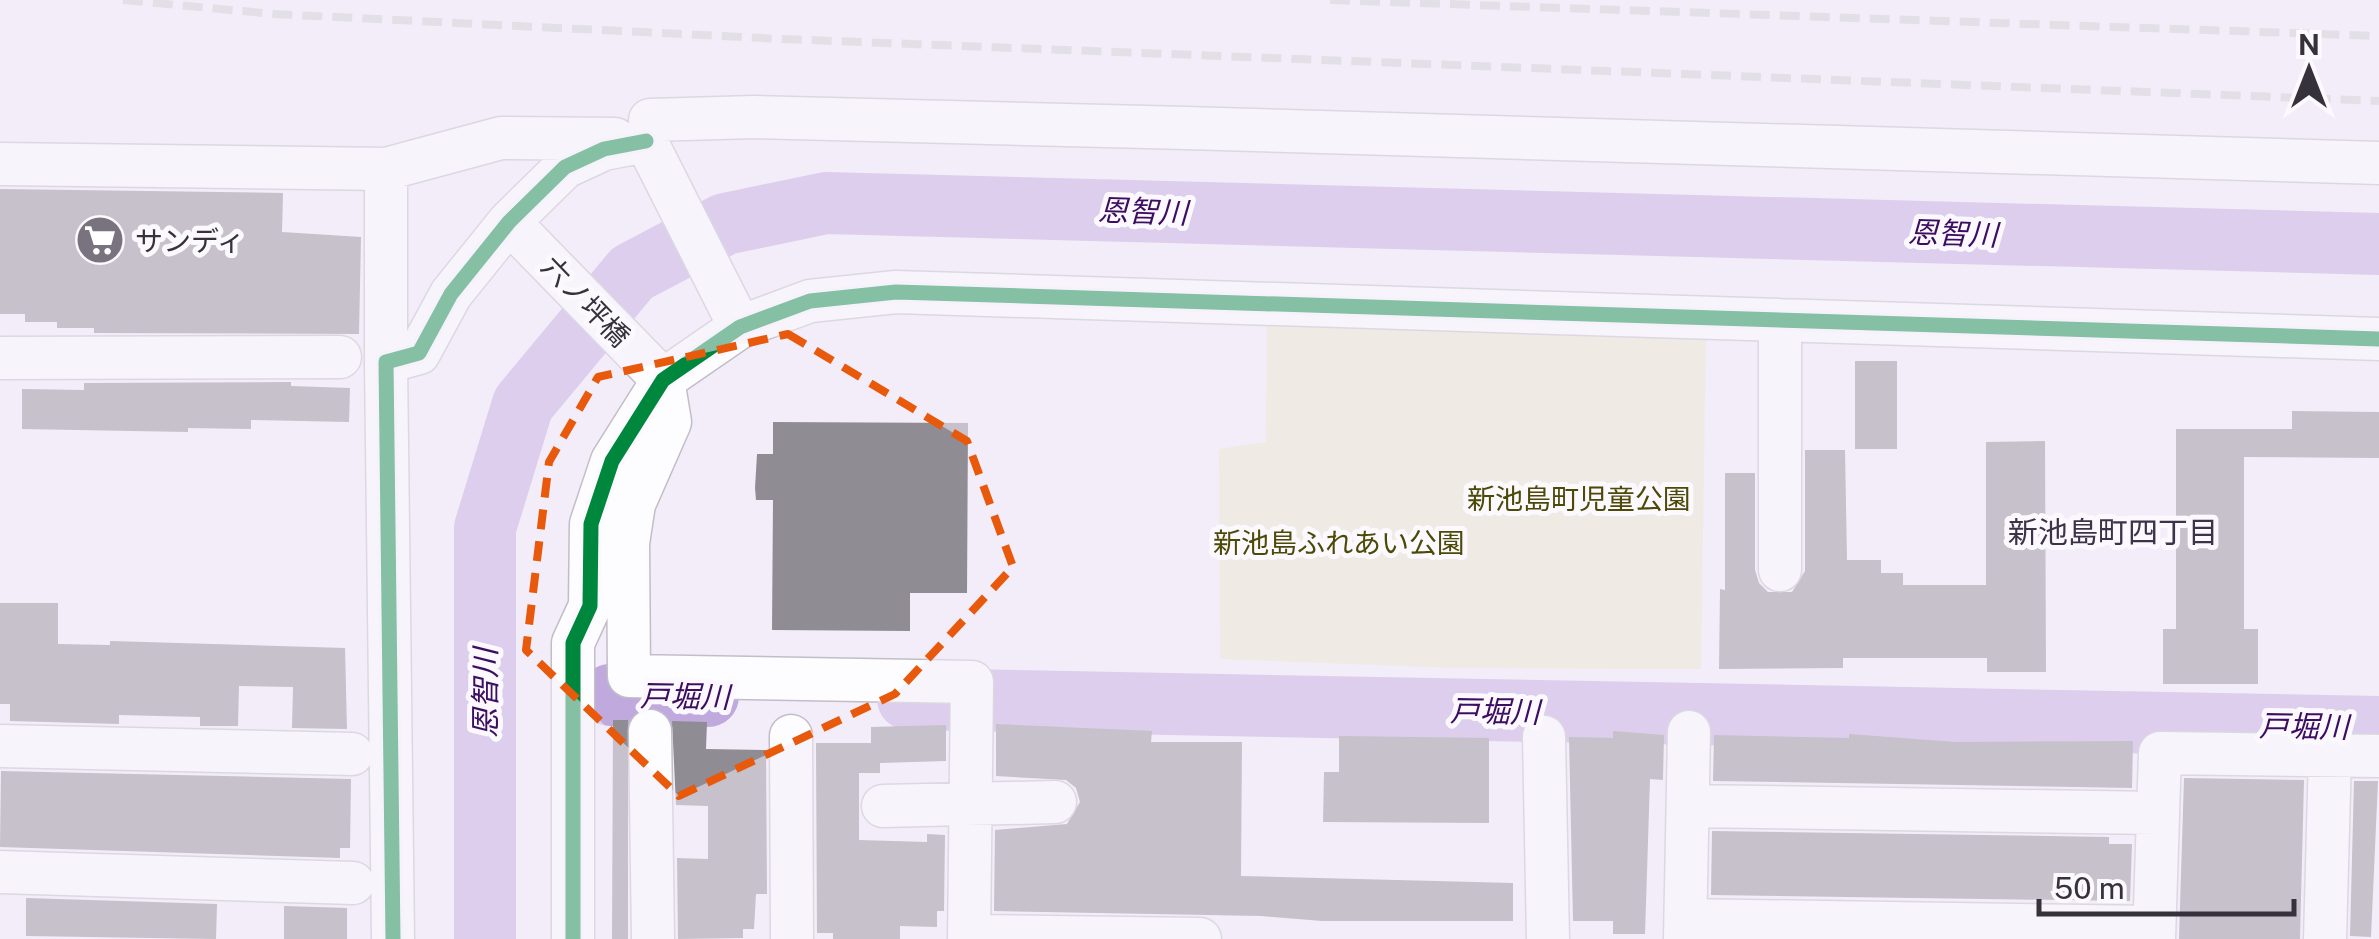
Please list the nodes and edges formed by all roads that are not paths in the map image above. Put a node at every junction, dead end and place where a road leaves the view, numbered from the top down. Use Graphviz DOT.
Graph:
graph roads {
  1 [pos="648,130"];
  2 [pos="2379,163"];
  3 [pos="0,164"];
  4 [pos="386,168"];
  5 [pos="509,222"];
  6 [pos="1780,320"];
  7 [pos="740,327"];
  8 [pos="2379,339"];
  9 [pos="0,358"];
  10 [pos="340,358"];
  11 [pos="386,362"];
  12 [pos="663,380"];
  13 [pos="1780,570"];
  14 [pos="650,731"];
  15 [pos="1689,732"];
  16 [pos="791,736"];
  17 [pos="1544,738"];
  18 [pos="0,746"];
  19 [pos="352,754"];
  20 [pos="2330,755"];
  21 [pos="2379,756"];
  22 [pos="1056,802"];
  23 [pos="972,804"];
  24 [pos="883,806"];
  25 [pos="1688,806"];
  26 [pos="2158,813"];
  27 [pos="0,872"];
  28 [pos="353,883"];
  29 [pos="1686,929"];
  30 [pos="2154,933"];
  31 [pos="970,938"];
  32 [pos="393,939"];
  33 [pos="573,939"];
  34 [pos="654,939"];
  35 [pos="792,939"];
  36 [pos="1200,939"];
  37 [pos="1548,939"];
  38 [pos="2325,939"];
  1 -- 2 [label="street"];
  1 -- 4 [label="street"];
  1 -- 5 [label="street"];
  1 -- 7 [label="street"];
  3 -- 4 [label="street"];
  4 -- 11 [label="street"];
  5 -- 11 [label="street"];
  5 -- 12 [label="street, 六ノ坪橋"];
  6 -- 7 [label="street"];
  6 -- 8 [label="street"];
  6 -- 13 [label="street"];
  7 -- 12 [label="street"];
  9 -- 10 [label="street"];
  11 -- 32 [label="street"];
  12 -- 23 [label="street"];
  12 -- 33 [label="street"];
  14 -- 34 [label="street"];
  15 -- 25 [label="street"];
  16 -- 35 [label="street"];
  17 -- 37 [label="street"];
  18 -- 19 [label="street"];
  20 -- 21 [label="street"];
  20 -- 26 [label="street"];
  20 -- 38 [label="street"];
  22 -- 23 [label="street"];
  23 -- 24 [label="street"];
  23 -- 31 [label="street"];
  25 -- 26 [label="street"];
  25 -- 29 [label="street"];
  26 -- 30 [label="street"];
  27 -- 28 [label="street"];
  29 -- 30 [label="street"];
  31 -- 36 [label="street"];
}
